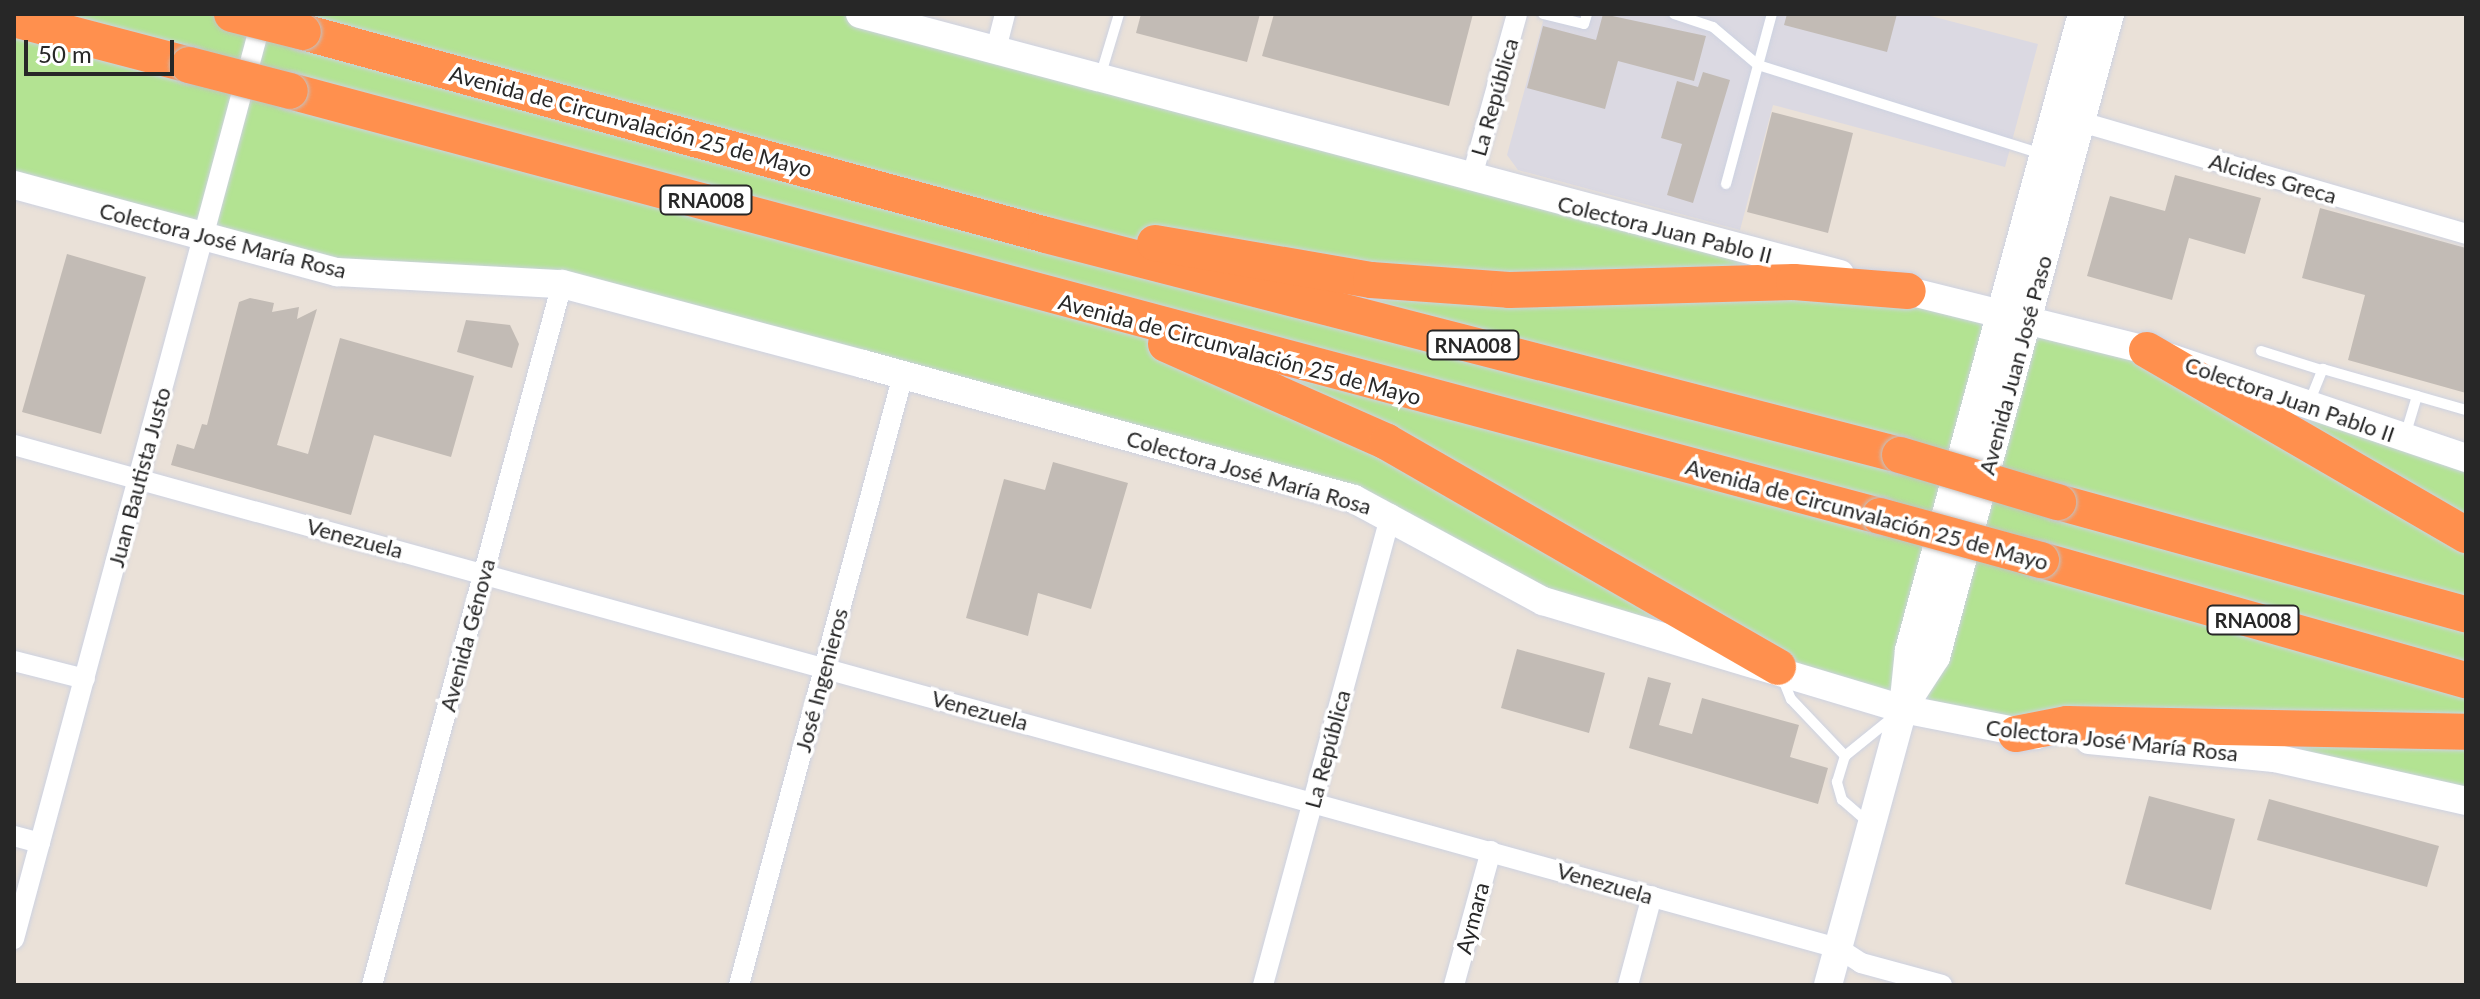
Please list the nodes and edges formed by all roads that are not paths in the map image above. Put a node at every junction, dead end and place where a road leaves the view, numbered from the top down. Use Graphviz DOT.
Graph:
graph roads {
  1 [pos="232,14"];
  2 [pos="263,14"];
  3 [pos="860,14"];
  4 [pos="1005,14"];
  5 [pos="1119,14"];
  6 [pos="1517,14"];
  7 [pos="1543,14"];
  8 [pos="1587,14"];
  9 [pos="1674,14"];
  10 [pos="1772,14"];
  11 [pos="2082,14"];
  12 [pos="2110,14"];
  13 [pos="14,19"];
  14 [pos="995,53"];
  15 [pos="1758,65"];
  16 [pos="1099,81"];
  17 [pos="2081,122"];
  18 [pos="2044,154"];
  19 [pos="1471,180"];
  20 [pos="1726,184"];
  21 [pos="14,185"];
  22 [pos="2466,234"];
  23 [pos="1046,235"];
  24 [pos="202,237"];
  25 [pos="562,284"];
  26 [pos="1908,291"];
  27 [pos="2001,312"];
  28 [pos="1119,318"];
  29 [pos="2028,318"];
  30 [pos="2147,350"];
  31 [pos="2261,351"];
  32 [pos="2318,369"];
  33 [pos="903,375"];
  34 [pos="2417,396"];
  35 [pos="2309,405"];
  36 [pos="2466,410"];
  37 [pos="2405,438"];
  38 [pos="14,445"];
  39 [pos="2466,458"];
  40 [pos="139,479"];
  41 [pos="1391,514"];
  42 [pos="2466,535"];
  43 [pos="484,574"];
  44 [pos="2466,614"];
  45 [pos="14,661"];
  46 [pos="824,667"];
  47 [pos="1778,667"];
  48 [pos="85,679"];
  49 [pos="2466,680"];
  50 [pos="1903,709"];
  51 [pos="2466,732"];
  52 [pos="2016,734"];
  53 [pos="1845,756"];
  54 [pos="1313,801"];
  55 [pos="2466,801"];
  56 [pos="1871,826"];
  57 [pos="14,836"];
  58 [pos="40,843"];
  59 [pos="1491,851"];
  60 [pos="1652,896"];
  61 [pos="14,939"];
  62 [pos="1838,948"];
  63 [pos="372,985"];
  64 [pos="739,985"];
  65 [pos="1263,985"];
  66 [pos="1454,985"];
  67 [pos="1628,985"];
  68 [pos="1828,985"];
  69 [pos="1942,985"];
  1 -- 23 [label="highway, Avenida de Circunvalación 25 de Mayo / RNA008, bridge"];
  2 -- 24 [label="street, Juan Bautista Justo"];
  3 -- 14 [label="main road, Colectora Juan Pablo II"];
  4 -- 14 [label="street"];
  5 -- 16 [label="lane"];
  6 -- 19 [label="street, La República"];
  7 -- 8 [label="lane"];
  9 -- 15 [label="lane"];
  10 -- 15 [label="lane"];
  11 -- 18 [label="main road, Avenida Juan José Paso"];
  12 -- 17 [label="main road, Avenida Juan José Paso"];
  13 -- 28 [label="highway, Avenida de Circunvalación 25 de Mayo / RNA008, bridge"];
  14 -- 16 [label="main road, Colectora Juan Pablo II"];
  15 -- 18 [label="lane"];
  15 -- 20 [label="lane"];
  16 -- 19 [label="main road, Colectora Juan Pablo II"];
  17 -- 22 [label="street, Alcides Greca"];
  17 -- 29 [label="main road, Avenida Juan José Paso"];
  18 -- 27 [label="main road, Avenida Juan José Paso"];
  19 -- 26 [label="main road, Colectora Juan Pablo II"];
  21 -- 24 [label="main road, Colectora José María Rosa"];
  23 -- 26 [label="highway"];
  23 -- 44 [label="highway, Avenida de Circunvalación 25 de Mayo / RNA008, bridge"];
  24 -- 25 [label="main road, Colectora José María Rosa"];
  24 -- 40 [label="street, Juan Bautista Justo"];
  25 -- 33 [label="main road, Colectora José María Rosa"];
  25 -- 43 [label="street, Avenida Génova"];
  26 -- 27 [label="main road, Colectora Juan Pablo II"];
  27 -- 29 [label="main road, Colectora Juan Pablo II"];
  27 -- 50 [label="main road, Avenida Juan José Paso"];
  28 -- 47 [label="highway"];
  28 -- 49 [label="highway, Avenida de Circunvalación 25 de Mayo / RNA008, bridge"];
  29 -- 30 [label="main road, Colectora Juan Pablo II"];
  29 -- 50 [label="main road, Avenida Juan José Paso"];
  30 -- 35 [label="main road, Colectora Juan Pablo II"];
  30 -- 42 [label="highway"];
  31 -- 32 [label="lane"];
  32 -- 34 [label="lane"];
  32 -- 35 [label="lane"];
  33 -- 41 [label="main road, Colectora José María Rosa"];
  33 -- 46 [label="street, José Ingenieros"];
  34 -- 36 [label="lane"];
  34 -- 37 [label="lane"];
  35 -- 37 [label="main road, Colectora Juan Pablo II"];
  37 -- 39 [label="main road, Colectora Juan Pablo II"];
  38 -- 40 [label="street, Venezuela"];
  40 -- 43 [label="street, Venezuela"];
  40 -- 48 [label="street, Juan Bautista Justo"];
  41 -- 47 [label="main road, Colectora José María Rosa"];
  41 -- 54 [label="street, La República"];
  43 -- 46 [label="street, Venezuela"];
  43 -- 63 [label="street, Avenida Génova"];
  45 -- 48 [label="street"];
  46 -- 54 [label="street, Venezuela"];
  46 -- 64 [label="street, José Ingenieros"];
  47 -- 50 [label="main road, Colectora José María Rosa"];
  47 -- 53 [label="lane"];
  48 -- 58 [label="street, Juan Bautista Justo"];
  50 -- 52 [label="main road, Colectora José María Rosa"];
  50 -- 53 [label="lane"];
  50 -- 56 [label="main road, Avenida Juan José Paso"];
  51 -- 52 [label="highway"];
  52 -- 55 [label="main road, Colectora José María Rosa"];
  53 -- 56 [label="lane"];
  54 -- 59 [label="street, Venezuela"];
  54 -- 65 [label="street, La República"];
  56 -- 62 [label="main road, Avenida Juan José Paso"];
  57 -- 58 [label="street"];
  58 -- 61 [label="street, Juan Bautista Justo"];
  59 -- 60 [label="street, Venezuela"];
  59 -- 66 [label="street, Aymara"];
  60 -- 62 [label="street, Venezuela"];
  60 -- 67 [label="street"];
  62 -- 68 [label="main road, Avenida Juan José Paso"];
  62 -- 69 [label="street, Venezuela"];
}
